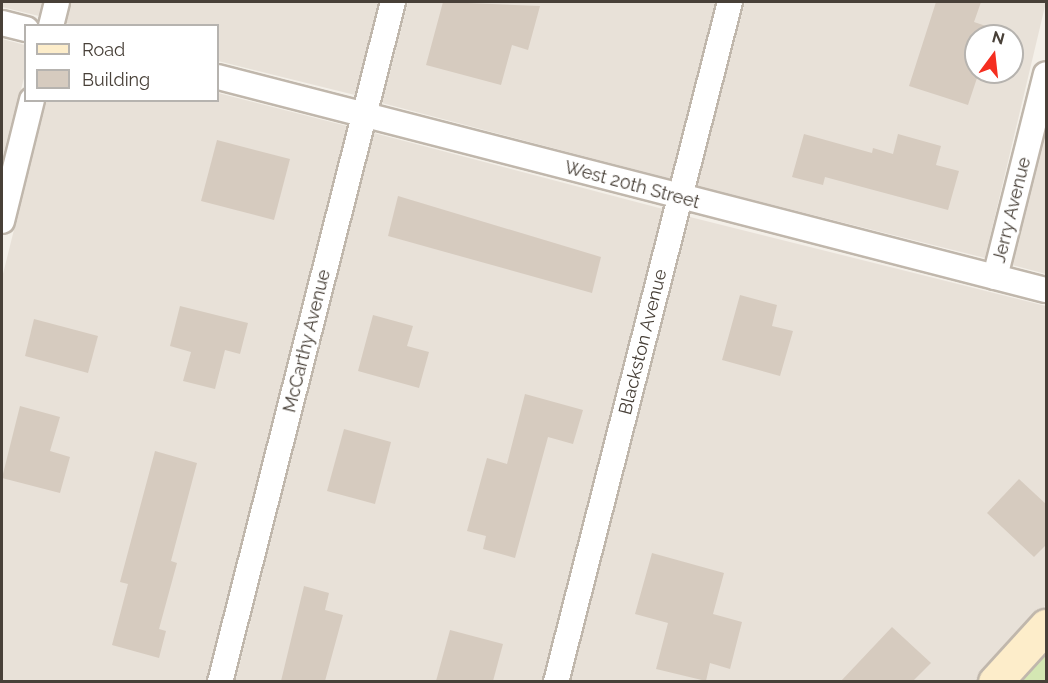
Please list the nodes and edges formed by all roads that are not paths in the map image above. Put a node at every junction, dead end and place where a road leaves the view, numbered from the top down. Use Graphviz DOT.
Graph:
graph roads {
  1 [pos="57,2"];
  2 [pos="393,2"];
  3 [pos="730,2"];
  4 [pos="2,22"];
  5 [pos="52,24"];
  6 [pos="24,28"];
  7 [pos="1047,74"];
  8 [pos="219,77"];
  9 [pos="32,102"];
  10 [pos="364,114"];
  11 [pos="680,198"];
  12 [pos="2,221"];
  13 [pos="995,277"];
  14 [pos="1047,290"];
  15 [pos="1047,626"];
  16 [pos="220,681"];
  17 [pos="556,681"];
  18 [pos="995,681"];
  1 -- 5 [label="street"];
  2 -- 10 [label="street, McCarthy Avenue"];
  3 -- 11 [label="street, Blackston Avenue"];
  4 -- 6 [label="street"];
  7 -- 13 [label="street, Jerry Avenue"];
  8 -- 10 [label="street, West 20th Street"];
  9 -- 12 [label="street"];
  10 -- 11 [label="street, West 20th Street"];
  10 -- 16 [label="street, McCarthy Avenue"];
  11 -- 13 [label="street, West 20th Street"];
  11 -- 17 [label="street, Blackston Avenue"];
  13 -- 14 [label="street, West 20th Street"];
  15 -- 18 [label="street"];
}
